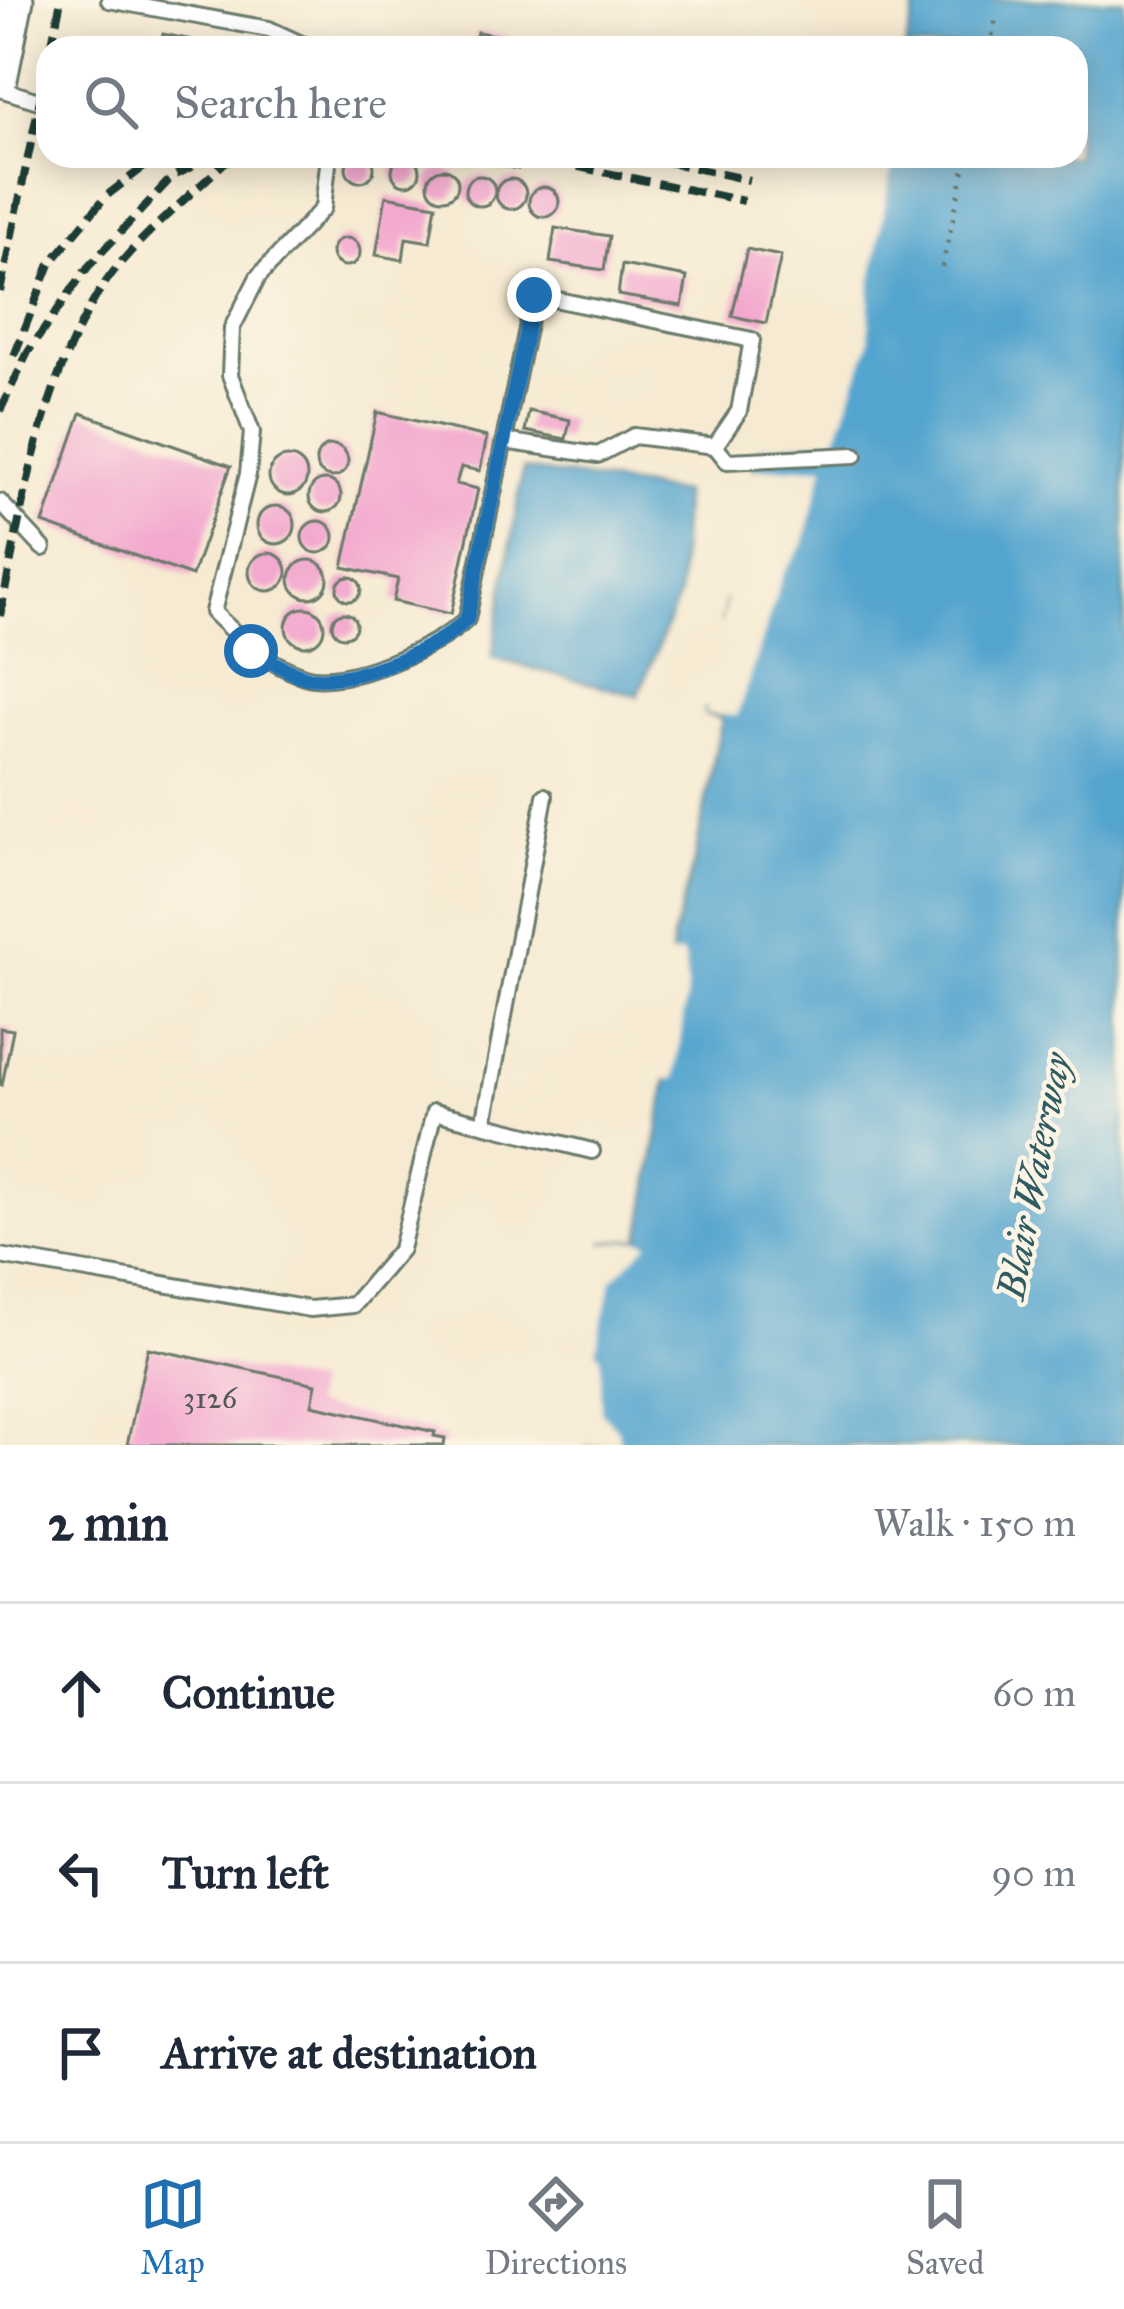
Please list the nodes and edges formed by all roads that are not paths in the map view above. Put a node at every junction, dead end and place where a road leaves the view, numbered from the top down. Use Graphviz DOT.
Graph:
graph roads {
  1 [pos="16,0"];
  2 [pos="109,0"];
  3 [pos="142,3"];
  4 [pos="284,36"];
  5 [pos="0,79"];
  6 [pos="0,89"];
  7 [pos="36,100"];
  8 [pos="328,168"];
  9 [pos="504,441"];
  10 [pos="716,446"];
  11 [pos="855,455"];
  12 [pos="0,502"];
  13 [pos="43,548"];
  14 [pos="545,796"];
  15 [pos="484,1124"];
  16 [pos="592,1151"];
  17 [pos="0,1256"];
  1 -- 5 [label="street"];
  2 -- 3 [label="lane"];
  3 -- 4 [label="lane"];
  6 -- 7 [label="lane"];
  8 -- 9 [label="lane"];
  9 -- 10 [label="lane"];
  9 -- 10 [label="lane"];
  10 -- 11 [label="lane"];
  12 -- 13 [label="lane"];
  14 -- 15 [label="lane"];
  15 -- 16 [label="lane"];
  15 -- 17 [label="lane"];
}
